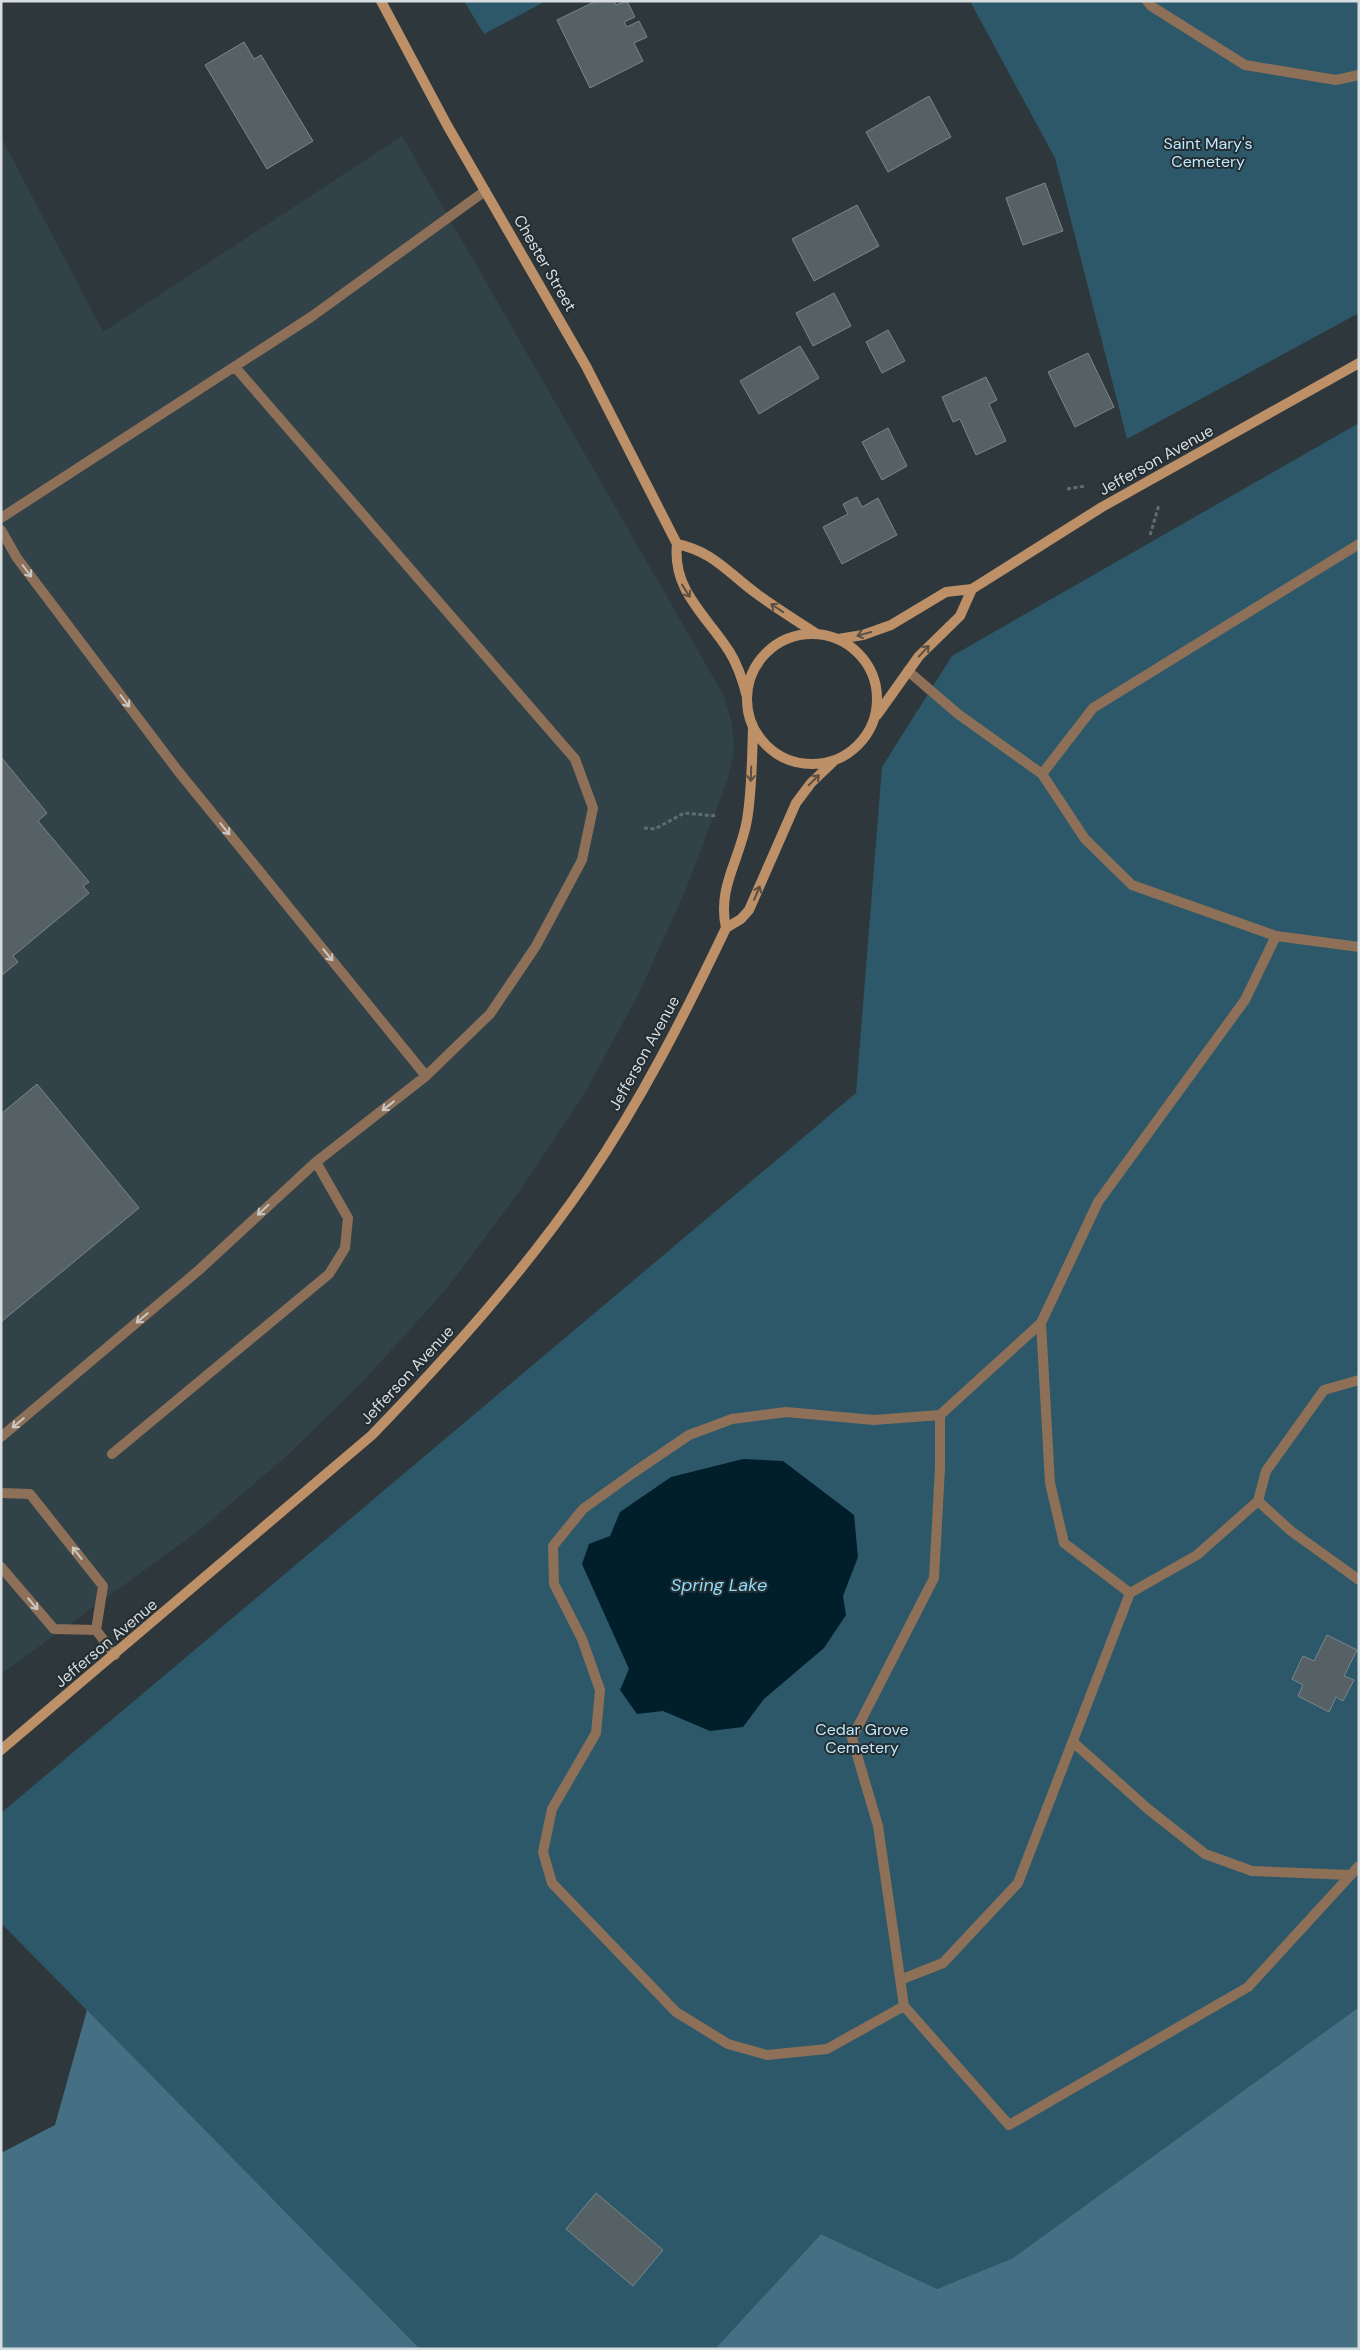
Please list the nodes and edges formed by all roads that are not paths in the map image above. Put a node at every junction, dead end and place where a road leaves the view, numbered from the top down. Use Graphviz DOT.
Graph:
graph roads {
  1 [pos="381,1"];
  2 [pos="1148,1"];
  3 [pos="1359,75"];
  4 [pos="485,191"];
  5 [pos="1359,363"];
  6 [pos="235,366"];
  7 [pos="1,518"];
  8 [pos="1,530"];
  9 [pos="677,544"];
  10 [pos="1359,544"];
  11 [pos="972,589"];
  12 [pos="818,634"];
  13 [pos="838,639"];
  14 [pos="908,671"];
  15 [pos="747,697"];
  16 [pos="874,718"];
  17 [pos="753,727"];
  18 [pos="834,761"];
  19 [pos="1042,774"];
  20 [pos="726,928"];
  21 [pos="1276,936"];
  22 [pos="1359,946"];
  23 [pos="426,1076"];
  24 [pos="316,1162"];
  25 [pos="1040,1323"];
  26 [pos="1359,1380"];
  27 [pos="940,1415"];
  28 [pos="1,1437"];
  29 [pos="112,1454"];
  30 [pos="1,1493"];
  31 [pos="1258,1500"];
  32 [pos="1,1567"];
  33 [pos="1359,1580"];
  34 [pos="1130,1593"];
  35 [pos="96,1630"];
  36 [pos="115,1655"];
  37 [pos="1073,1742"];
  38 [pos="1,1750"];
  39 [pos="1359,1866"];
  40 [pos="1351,1875"];
  41 [pos="900,1980"];
  42 [pos="904,2006"];
  1 -- 4 [label="main road, Chester Street"];
  2 -- 3 [label="lane"];
  4 -- 6 [label="lane"];
  4 -- 9 [label="main road, Chester Street"];
  5 -- 11 [label="main road, Jefferson Avenue"];
  6 -- 7 [label="lane"];
  6 -- 23 [label="lane"];
  8 -- 23 [label="lane, one-way"];
  12 -- 9 [label="main road, one-way"];
  9 -- 15 [label="main road, Chester Street, one-way"];
  10 -- 19 [label="lane"];
  11 -- 13 [label="main road, Jefferson Avenue, one-way"];
  14 -- 11 [label="main road, one-way"];
  12 -- 13 [label="main road"];
  12 -- 15 [label="main road"];
  13 -- 16 [label="main road"];
  14 -- 16 [label="main road"];
  14 -- 19 [label="lane"];
  15 -- 17 [label="main road"];
  16 -- 18 [label="main road"];
  17 -- 18 [label="main road"];
  17 -- 20 [label="main road, one-way"];
  20 -- 18 [label="main road, Jefferson Avenue, one-way"];
  19 -- 21 [label="lane"];
  20 -- 36 [label="main road, Jefferson Avenue"];
  21 -- 22 [label="lane"];
  21 -- 25 [label="lane"];
  23 -- 24 [label="lane, one-way"];
  24 -- 28 [label="lane, one-way"];
  24 -- 29 [label="lane"];
  25 -- 27 [label="lane"];
  25 -- 34 [label="lane"];
  26 -- 31 [label="lane"];
  27 -- 41 [label="lane"];
  27 -- 42 [label="lane"];
  35 -- 30 [label="lane, one-way"];
  31 -- 33 [label="lane"];
  31 -- 34 [label="lane"];
  32 -- 35 [label="lane, one-way"];
  34 -- 37 [label="lane"];
  35 -- 36 [label="lane"];
  36 -- 38 [label="main road, Jefferson Avenue"];
  37 -- 40 [label="lane"];
  37 -- 41 [label="lane"];
  39 -- 40 [label="lane"];
  40 -- 42 [label="lane"];
  41 -- 42 [label="lane"];
}
